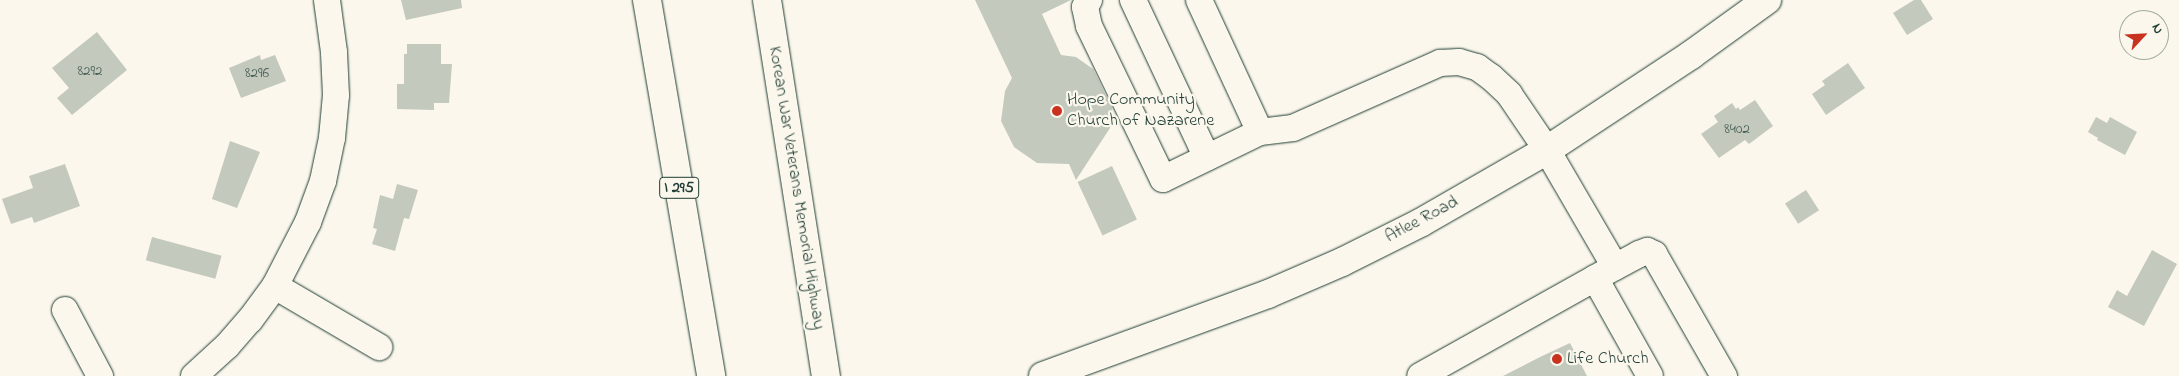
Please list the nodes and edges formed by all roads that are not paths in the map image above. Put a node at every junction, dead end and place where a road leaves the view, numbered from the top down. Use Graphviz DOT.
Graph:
graph roads {
  1 [pos="327,0"];
  2 [pos="647,0"];
  3 [pos="767,0"];
  4 [pos="1088,0"];
  5 [pos="1133,0"];
  6 [pos="1199,0"];
  7 [pos="1767,0"];
  8 [pos="1260,132"];
  9 [pos="1547,150"];
  10 [pos="1207,158"];
  11 [pos="1605,272"];
  12 [pos="275,286"];
  13 [pos="65,310"];
  14 [pos="379,347"];
  15 [pos="100,376"];
  16 [pos="194,376"];
  17 [pos="711,376"];
  18 [pos="826,376"];
  19 [pos="1043,376"];
  20 [pos="1420,376"];
  21 [pos="1650,376"];
  22 [pos="1724,376"];
  1 -- 12 [label="street"];
  2 -- 17 [label="main road, I 295"];
  3 -- 18 [label="main road, Korean War Veterans Memorial Highway"];
  4 -- 10 [label="street"];
  5 -- 10 [label="street"];
  6 -- 8 [label="street"];
  7 -- 9 [label="main road, Atlee Road"];
  8 -- 9 [label="street"];
  8 -- 10 [label="street"];
  9 -- 11 [label="street"];
  9 -- 19 [label="main road, Atlee Road"];
  11 -- 20 [label="street"];
  11 -- 21 [label="street"];
  11 -- 22 [label="street"];
  12 -- 14 [label="street"];
  12 -- 16 [label="street"];
  13 -- 15 [label="street"];
}
